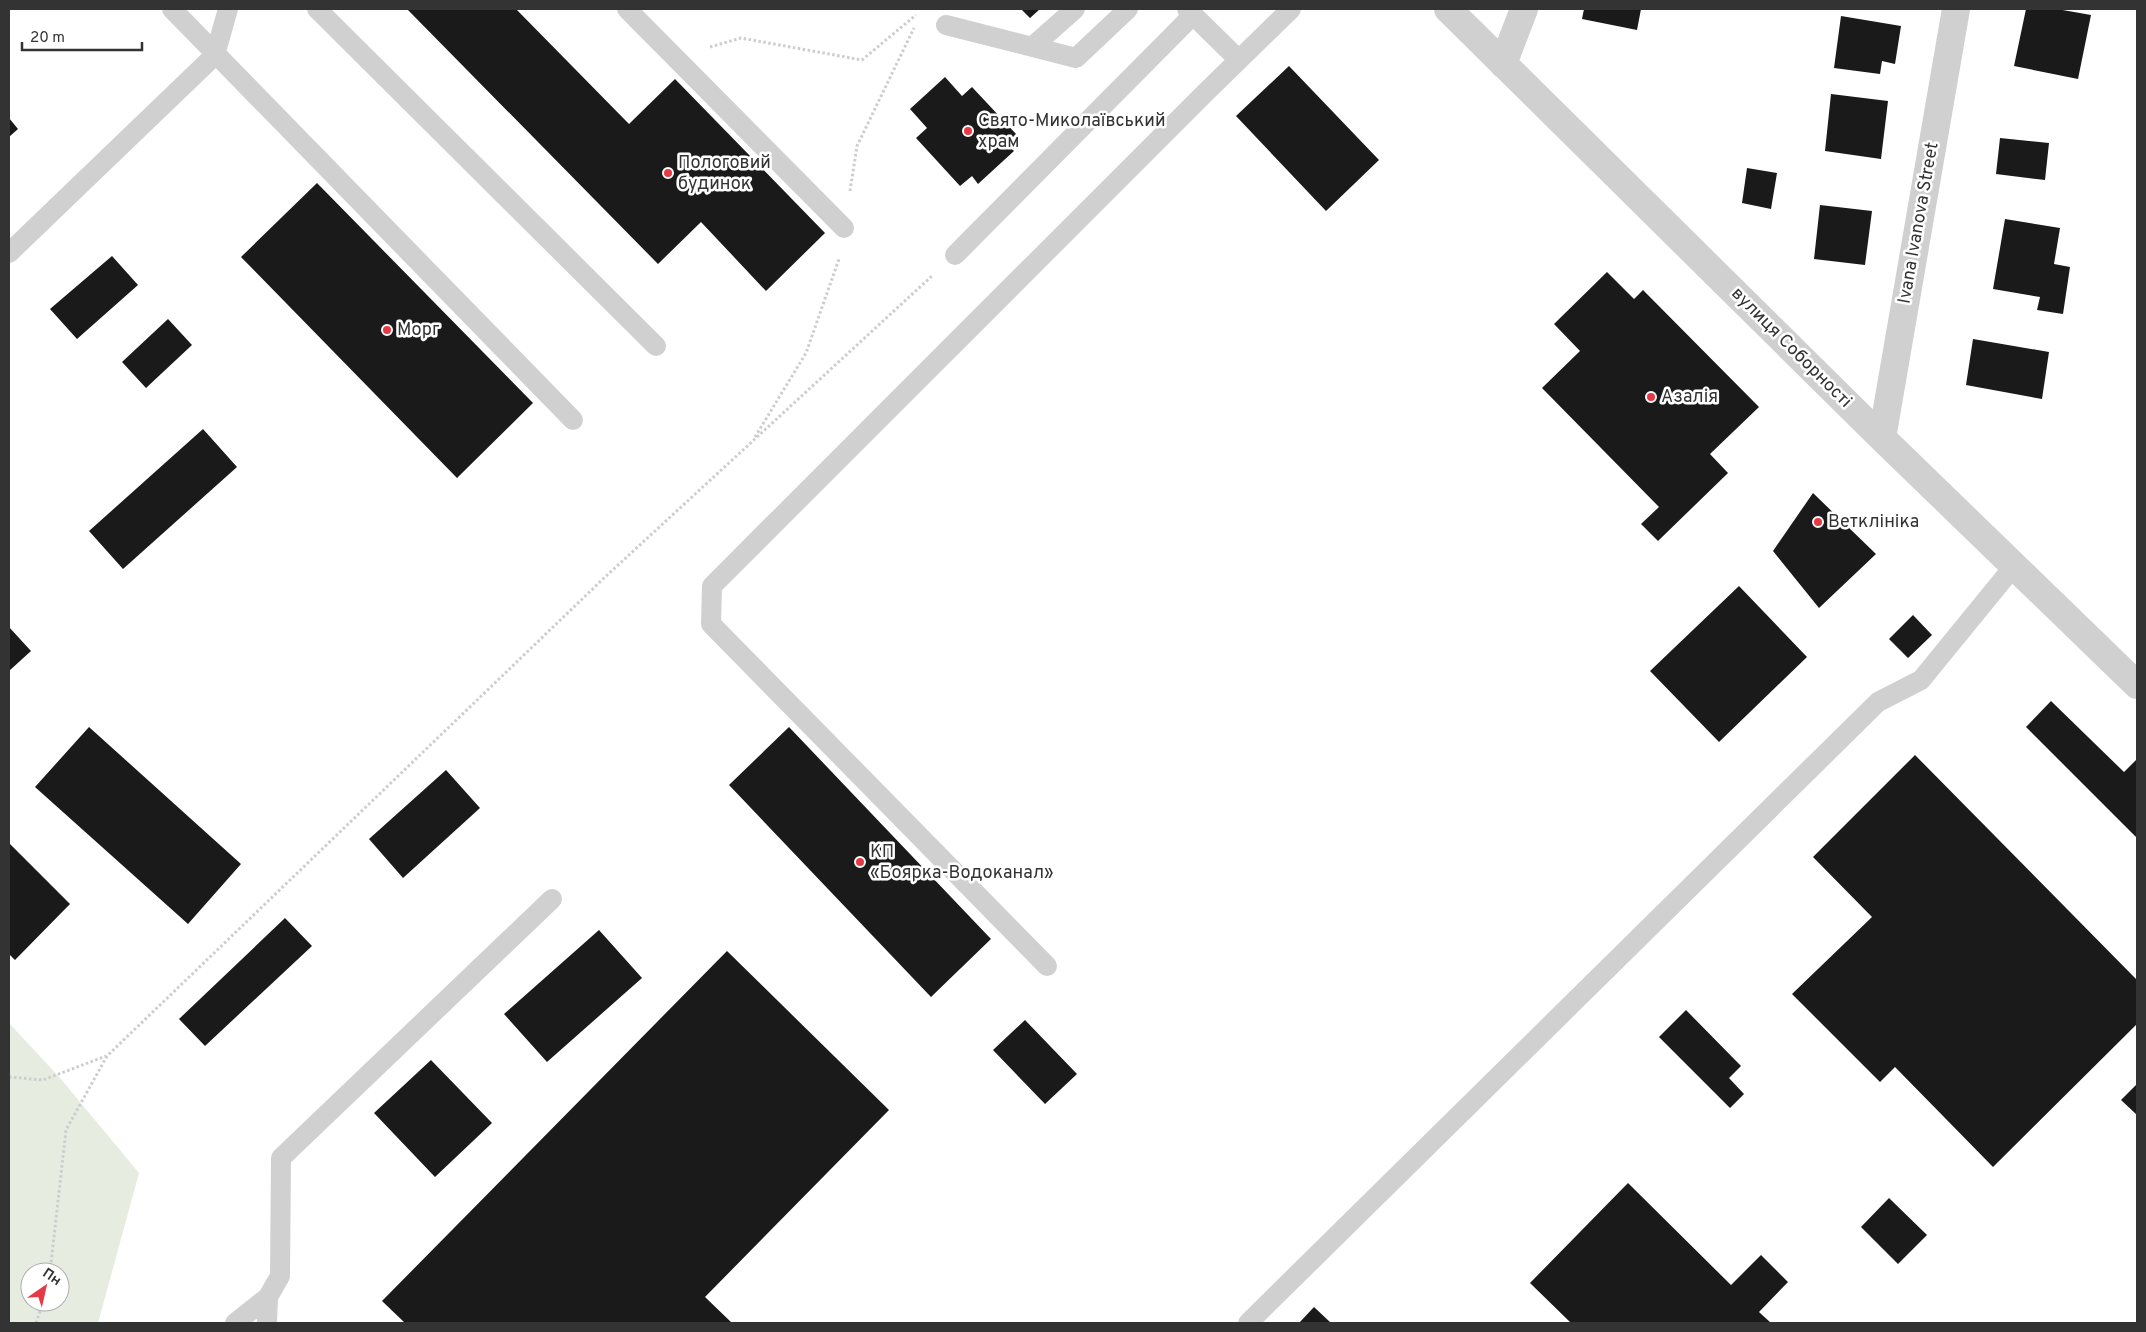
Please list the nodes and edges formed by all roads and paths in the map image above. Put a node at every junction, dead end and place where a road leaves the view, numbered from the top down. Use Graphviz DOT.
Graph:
graph roads {
  1 [pos="172,9"];
  2 [pos="228,9"];
  3 [pos="317,9"];
  4 [pos="1075,9"];
  5 [pos="1128,9"];
  6 [pos="1291,9"];
  7 [pos="1448,9"];
  8 [pos="1524,9"];
  9 [pos="1956,9"];
  10 [pos="1190,12"];
  11 [pos="636,13"];
  12 [pos="917,14"];
  13 [pos="946,25"];
  14 [pos="1032,47"];
  15 [pos="215,55"];
  16 [pos="676,58"];
  17 [pos="1239,60"];
  18 [pos="1503,64"];
  19 [pos="844,228"];
  20 [pos="9,253"];
  21 [pos="954,254"];
  22 [pos="656,346"];
  23 [pos="573,420"];
  24 [pos="1882,438"];
  25 [pos="2014,566"];
  26 [pos="2137,685"];
  27 [pos="552,899"];
  28 [pos="1046,966"];
  29 [pos="107,1056"];
  30 [pos="9,1077"];
  31 [pos="51,1262"];
  32 [pos="268,1297"];
  33 [pos="235,1323"];
  34 [pos="267,1323"];
  35 [pos="1248,1323"];
  1 -- 15 [label="lane"];
  2 -- 15 [label="lane"];
  3 -- 22 [label="lane"];
  4 -- 14 [label="lane"];
  5 -- 14 [label="lane"];
  6 -- 17 [label="lane"];
  7 -- 18 [label="street, вулиця Соборності"];
  8 -- 18 [label="street"];
  9 -- 24 [label="street, Ivana Ivanova Street"];
  10 -- 17 [label="lane"];
  10 -- 21 [label="lane"];
  11 -- 16 [label="lane"];
  12 -- 16 [label="path"];
  13 -- 14 [label="lane"];
  15 -- 20 [label="lane"];
  15 -- 23 [label="lane"];
  16 -- 19 [label="lane"];
  17 -- 28 [label="lane"];
  18 -- 24 [label="street, вулиця Соборності"];
  21 -- 29 [label="path"];
  24 -- 25 [label="street, вулиця Соборності"];
  25 -- 26 [label="street, вулиця Соборності"];
  25 -- 35 [label="lane"];
  27 -- 32 [label="lane"];
  29 -- 30 [label="path"];
  29 -- 31 [label="path"];
  32 -- 33 [label="lane"];
  32 -- 34 [label="lane"];
}
